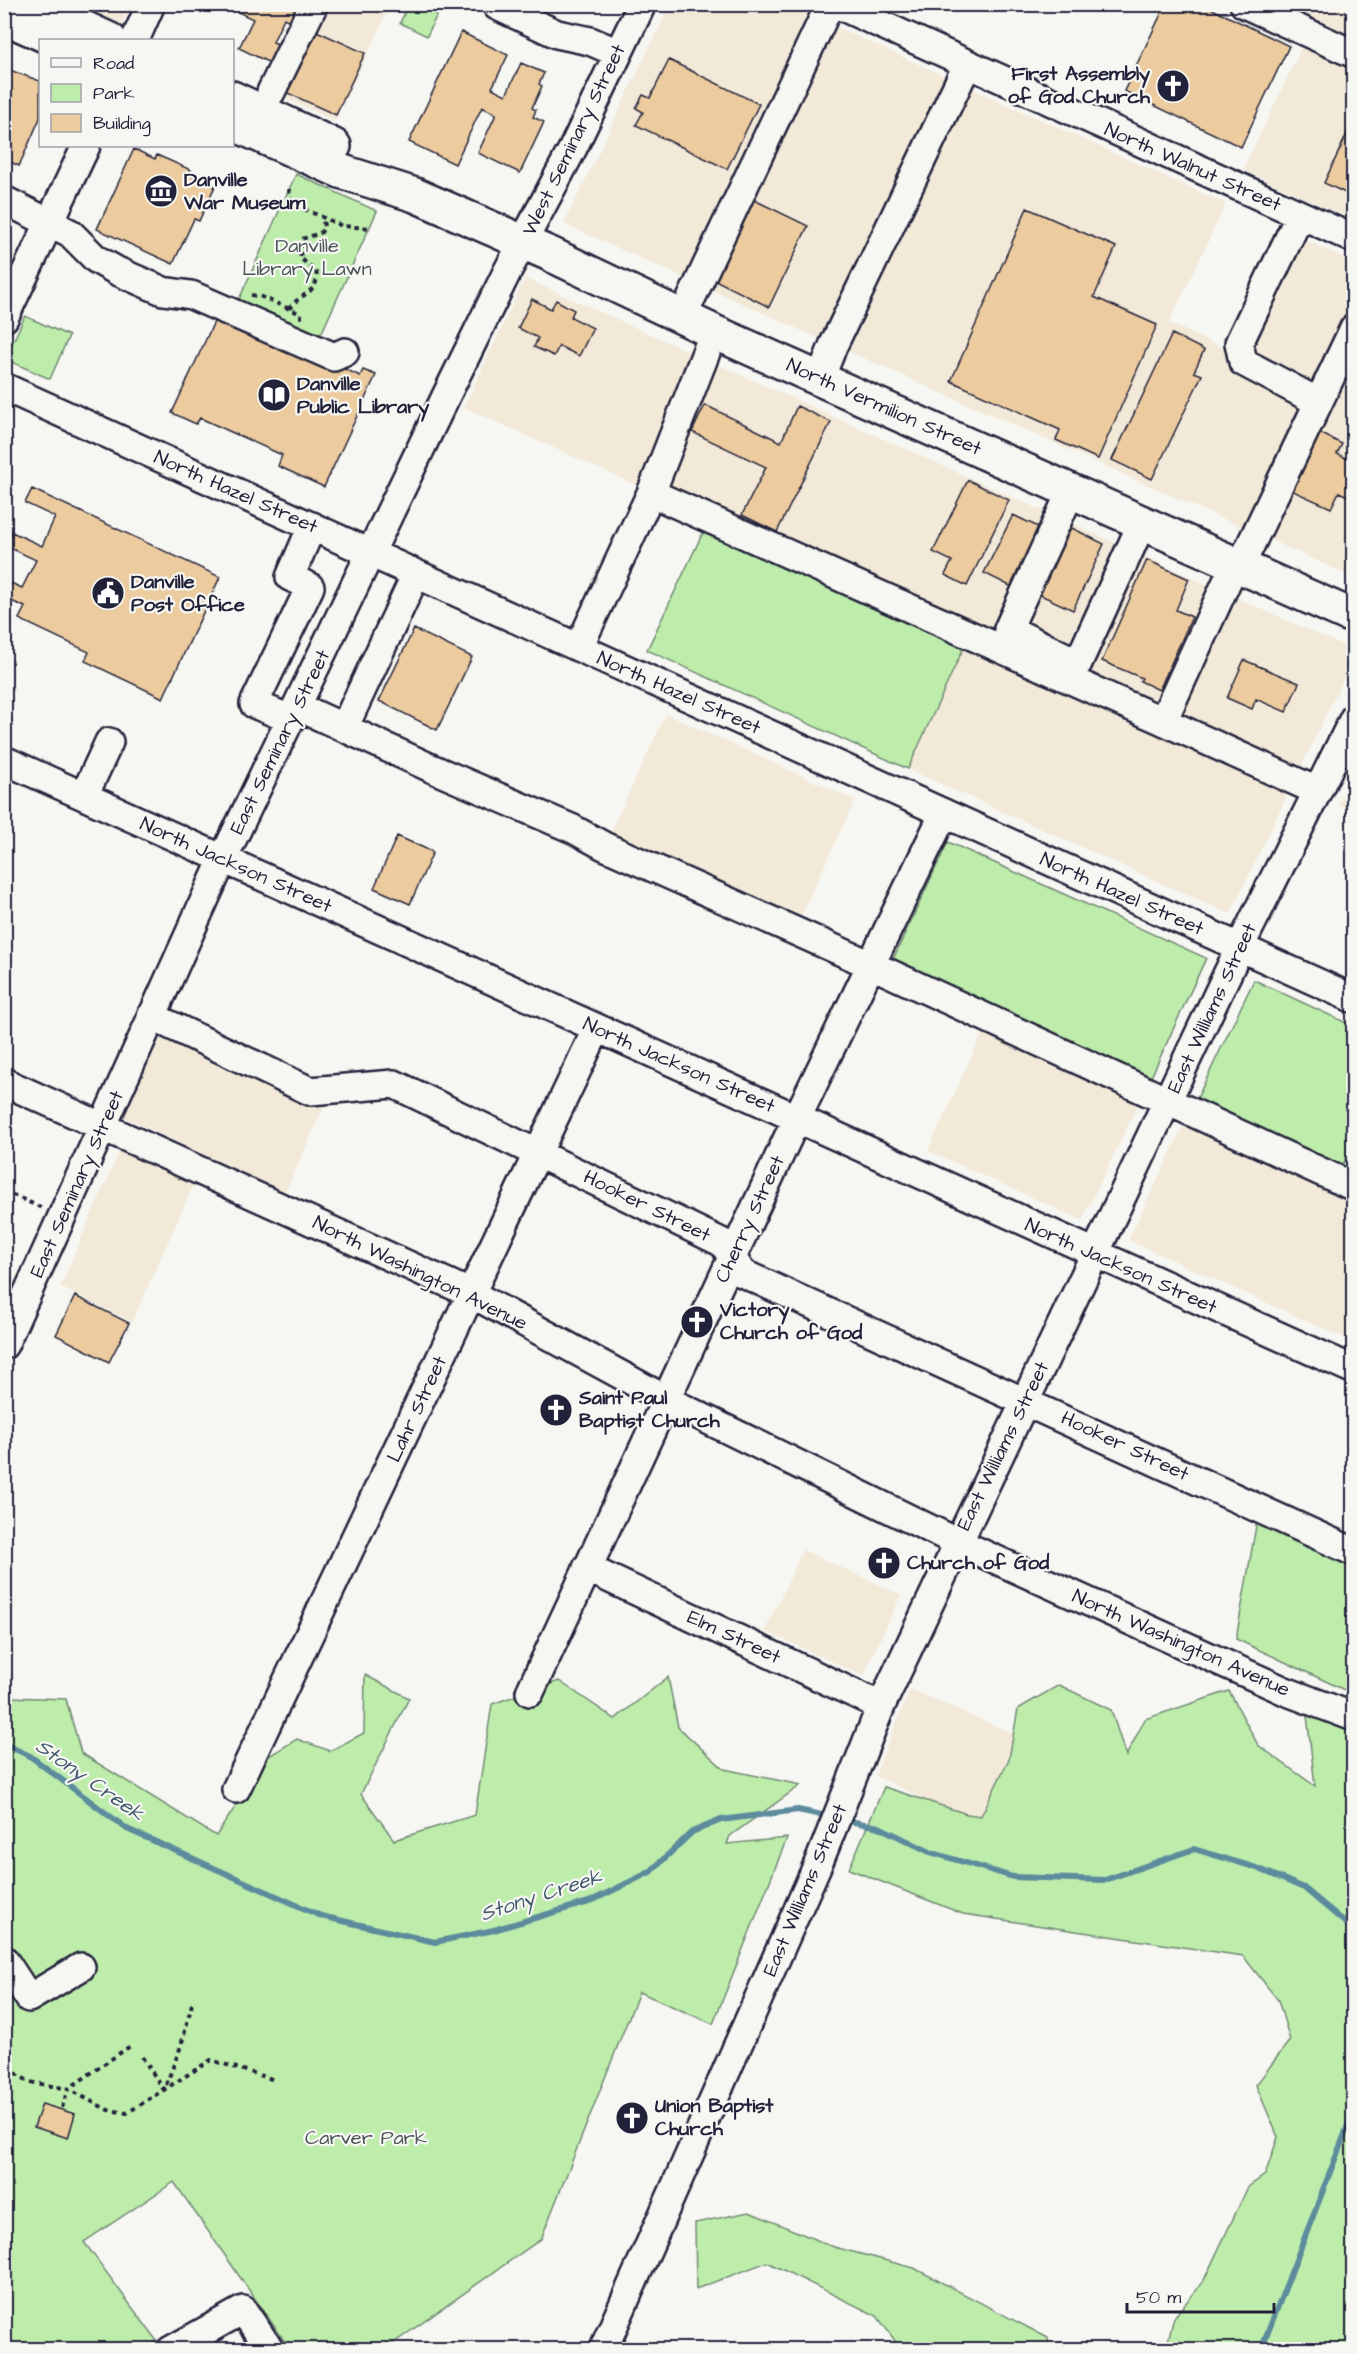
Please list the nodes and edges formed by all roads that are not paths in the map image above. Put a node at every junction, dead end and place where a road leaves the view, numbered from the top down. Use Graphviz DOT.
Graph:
graph roads {
  1 [pos="32,4"];
  2 [pos="151,4"];
  3 [pos="314,4"];
  4 [pos="642,4"];
  5 [pos="830,4"];
  6 [pos="837,4"];
  7 [pos="1244,4"];
  8 [pos="497,6"];
  9 [pos="4,16"];
  10 [pos="54,39"];
  11 [pos="108,39"];
  12 [pos="135,39"];
  13 [pos="618,53"];
  14 [pos="1353,54"];
  15 [pos="967,65"];
  16 [pos="271,92"];
  17 [pos="234,99"];
  18 [pos="234,124"];
  19 [pos="86,147"];
  20 [pos="415,195"];
  21 [pos="4,200"];
  22 [pos="1300,215"];
  23 [pos="50,222"];
  24 [pos="1353,239"];
  25 [pos="523,243"];
  26 [pos="683,316"];
  27 [pos="4,318"];
  28 [pos="1353,328"];
  29 [pos="714,332"];
  30 [pos="345,352"];
  31 [pos="820,379"];
  32 [pos="4,387"];
  33 [pos="1318,402"];
  34 [pos="1071,491"];
  35 [pos="651,494"];
  36 [pos="1142,523"];
  37 [pos="312,526"];
  38 [pos="371,553"];
  39 [pos="1238,565"];
  40 [pos="416,574"];
  41 [pos="1353,618"];
  42 [pos="579,647"];
  43 [pos="293,713"];
  44 [pos="1353,718"];
  45 [pos="1163,721"];
  46 [pos="344,728"];
  47 [pos="109,742"];
  48 [pos="4,760"];
  49 [pos="1317,791"];
  50 [pos="84,796"];
  51 [pos="944,813"];
  52 [pos="223,859"];
  53 [pos="1240,947"];
  54 [pos="870,965"];
  55 [pos="1353,999"];
  56 [pos="151,1016"];
  57 [pos="597,1028"];
  58 [pos="4,1082"];
  59 [pos="1169,1100"];
  60 [pos="797,1118"];
  61 [pos="102,1127"];
  62 [pos="538,1152"];
  63 [pos="1353,1187"];
  64 [pos="1095,1254"];
  65 [pos="732,1257"];
  66 [pos="472,1294"];
  67 [pos="4,1345"];
  68 [pos="1353,1370"];
  69 [pos="667,1400"];
  70 [pos="1025,1401"];
  71 [pos="957,1542"];
  72 [pos="1353,1552"];
  73 [pos="587,1568"];
  74 [pos="530,1692"];
  75 [pos="881,1706"];
  76 [pos="1353,1717"];
  77 [pos="236,1789"];
  78 [pos="4,1960"];
  79 [pos="81,1967"];
  80 [pos="171,2349"];
  81 [pos="270,2349"];
  82 [pos="603,2349"];
  1 -- 11 [label="main road"];
  2 -- 12 [label="street"];
  3 -- 16 [label="street"];
  4 -- 13 [label="street, West Seminary Street"];
  5 -- 26 [label="street"];
  6 -- 15 [label="street, North Walnut Street"];
  7 -- 14 [label="street"];
  8 -- 13 [label="street"];
  9 -- 10 [label="main road"];
  13 -- 25 [label="street, West Seminary Street"];
  15 -- 22 [label="street, North Walnut Street"];
  15 -- 31 [label="street"];
  17 -- 20 [label="main road, North Vermilion Street"];
  18 -- 20 [label="main road, North Vermilion Street"];
  19 -- 23 [label="street"];
  20 -- 25 [label="main road, North Vermilion Street"];
  21 -- 23 [label="street"];
  22 -- 24 [label="street, North Walnut Street"];
  22 -- 33 [label="street"];
  23 -- 27 [label="street"];
  23 -- 30 [label="street"];
  25 -- 26 [label="main road, North Vermilion Street"];
  25 -- 38 [label="street, East Seminary Street"];
  26 -- 29 [label="main road, North Vermilion Street"];
  28 -- 33 [label="street"];
  29 -- 31 [label="main road, North Vermilion Street"];
  29 -- 35 [label="street"];
  31 -- 34 [label="main road, North Vermilion Street"];
  32 -- 37 [label="street, North Hazel Street"];
  33 -- 39 [label="street"];
  34 -- 36 [label="main road, North Vermilion Street"];
  34 -- 36 [label="street"];
  35 -- 42 [label="street"];
  35 -- 45 [label="street"];
  36 -- 39 [label="main road, North Vermilion Street"];
  37 -- 38 [label="street, North Hazel Street"];
  37 -- 43 [label="street"];
  38 -- 40 [label="street, North Hazel Street"];
  38 -- 43 [label="street, East Seminary Street"];
  39 -- 41 [label="main road, North Vermilion Street"];
  39 -- 45 [label="street"];
  40 -- 42 [label="street, North Hazel Street"];
  40 -- 46 [label="street"];
  42 -- 51 [label="street, North Hazel Street"];
  43 -- 46 [label="street"];
  43 -- 52 [label="street, East Seminary Street"];
  44 -- 49 [label="street, East Williams Street"];
  45 -- 49 [label="street"];
  46 -- 54 [label="street"];
  47 -- 50 [label="street"];
  48 -- 50 [label="street, North Jackson Street"];
  49 -- 53 [label="street, East Williams Street"];
  50 -- 52 [label="street, North Jackson Street"];
  51 -- 53 [label="street, North Hazel Street"];
  51 -- 54 [label="street, Cherry Street"];
  52 -- 56 [label="street, East Seminary Street"];
  52 -- 57 [label="street, North Jackson Street"];
  53 -- 55 [label="street, North Hazel Street"];
  53 -- 59 [label="street, East Williams Street"];
  54 -- 59 [label="street"];
  54 -- 60 [label="street, Cherry Street"];
  56 -- 61 [label="street, East Seminary Street"];
  56 -- 62 [label="street, Hooker Street"];
  57 -- 60 [label="street, North Jackson Street"];
  57 -- 62 [label="street, Lahr Street"];
  58 -- 61 [label="street, North Washington Avenue"];
  59 -- 63 [label="street"];
  59 -- 64 [label="street, East Williams Street"];
  60 -- 64 [label="street, North Jackson Street"];
  60 -- 65 [label="street, Cherry Street"];
  61 -- 66 [label="street, North Washington Avenue"];
  61 -- 67 [label="street, East Seminary Street"];
  62 -- 65 [label="street, Hooker Street"];
  62 -- 66 [label="street, Lahr Street"];
  64 -- 68 [label="street, North Jackson Street"];
  64 -- 70 [label="street, East Williams Street"];
  65 -- 69 [label="street, Cherry Street"];
  65 -- 70 [label="street, Hooker Street"];
  66 -- 69 [label="street, North Washington Avenue"];
  66 -- 77 [label="street, Lahr Street"];
  69 -- 71 [label="street, North Washington Avenue"];
  69 -- 73 [label="street, Cherry Street"];
  70 -- 71 [label="street, East Williams Street"];
  70 -- 72 [label="street, Hooker Street"];
  71 -- 75 [label="street, East Williams Street"];
  71 -- 76 [label="street, North Washington Avenue"];
  73 -- 74 [label="street, Cherry Street"];
  73 -- 75 [label="street, Elm Street"];
  75 -- 82 [label="street, East Williams Street"];
  78 -- 79 [label="street"];
  80 -- 81 [label="street"];
}
